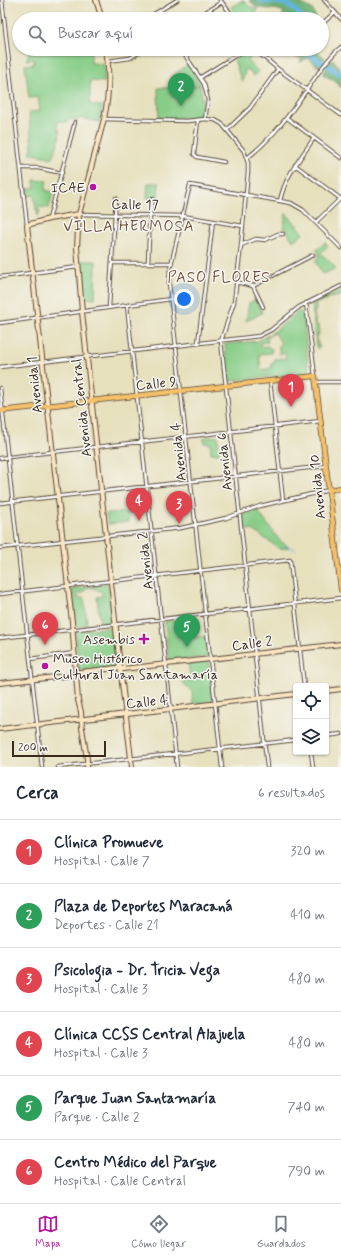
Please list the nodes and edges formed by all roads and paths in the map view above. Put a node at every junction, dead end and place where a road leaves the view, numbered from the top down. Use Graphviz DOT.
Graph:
graph roads {
  1 [pos="2,0"];
  2 [pos="96,0"];
  3 [pos="177,0"];
  4 [pos="324,0"];
  5 [pos="221,1"];
  6 [pos="100,12"];
  7 [pos="157,12"];
  8 [pos="204,12"];
  9 [pos="230,12"];
  10 [pos="335,12"];
  11 [pos="329,18"];
  12 [pos="341,18"];
  13 [pos="341,47"];
  14 [pos="107,56"];
  15 [pos="133,56"];
  16 [pos="186,56"];
  17 [pos="234,56"];
  18 [pos="262,56"];
  19 [pos="108,61"];
  20 [pos="278,69"];
  21 [pos="200,77"];
  22 [pos="306,90"];
  23 [pos="341,115"];
  24 [pos="286,118"];
  25 [pos="104,119"];
  26 [pos="205,119"];
  27 [pos="198,120"];
  28 [pos="75,122"];
  29 [pos="227,130"];
  30 [pos="314,138"];
  31 [pos="247,158"];
  32 [pos="341,158"];
  33 [pos="224,162"];
  34 [pos="295,165"];
  35 [pos="21,168"];
  36 [pos="62,173"];
  37 [pos="246,195"];
  38 [pos="116,198"];
  39 [pos="341,198"];
  40 [pos="153,199"];
  41 [pos="280,201"];
  42 [pos="79,214"];
  43 [pos="115,214"];
  44 [pos="150,215"];
  45 [pos="183,216"];
  46 [pos="49,219"];
  47 [pos="213,221"];
  48 [pos="316,222"];
  49 [pos="27,225"];
  50 [pos="243,226"];
  51 [pos="283,234"];
  52 [pos="241,246"];
  53 [pos="341,248"];
  54 [pos="313,255"];
  55 [pos="148,262"];
  56 [pos="112,263"];
  57 [pos="172,263"];
  58 [pos="79,267"];
  59 [pos="33,272"];
  60 [pos="0,277"];
  61 [pos="236,282"];
  62 [pos="253,286"];
  63 [pos="341,286"];
  64 [pos="171,299"];
  65 [pos="306,303"];
  66 [pos="127,305"];
  67 [pos="109,307"];
  68 [pos="264,307"];
  69 [pos="82,312"];
  70 [pos="38,318"];
  71 [pos="0,323"];
  72 [pos="221,341"];
  73 [pos="198,343"];
  74 [pos="176,346"];
  75 [pos="132,351"];
  76 [pos="87,357"];
  77 [pos="43,363"];
  78 [pos="0,367"];
  79 [pos="315,379"];
  80 [pos="270,381"];
  81 [pos="341,382"];
  82 [pos="226,386"];
  83 [pos="0,388"];
  84 [pos="181,391"];
  85 [pos="137,396"];
  86 [pos="92,401"];
  87 [pos="48,406"];
  88 [pos="1,411"];
  89 [pos="321,421"];
  90 [pos="275,426"];
  91 [pos="230,432"];
  92 [pos="186,437"];
  93 [pos="142,442"];
  94 [pos="97,447"];
  95 [pos="52,452"];
  96 [pos="8,457"];
  97 [pos="0,458"];
  98 [pos="326,466"];
  99 [pos="280,471"];
  100 [pos="236,477"];
  101 [pos="191,482"];
  102 [pos="147,487"];
  103 [pos="341,488"];
  104 [pos="329,490"];
  105 [pos="102,492"];
  106 [pos="58,497"];
  107 [pos="283,501"];
  108 [pos="12,502"];
  109 [pos="0,504"];
  110 [pos="239,513"];
  111 [pos="196,525"];
  112 [pos="152,532"];
  113 [pos="106,537"];
  114 [pos="62,541"];
  115 [pos="18,546"];
  116 [pos="0,548"];
  117 [pos="245,565"];
  118 [pos="200,570"];
  119 [pos="157,575"];
  120 [pos="111,581"];
  121 [pos="68,586"];
  122 [pos="341,590"];
  123 [pos="22,591"];
  124 [pos="0,594"];
  125 [pos="341,598"];
  126 [pos="295,604"];
  127 [pos="250,609"];
  128 [pos="206,614"];
  129 [pos="162,619"];
  130 [pos="116,625"];
  131 [pos="73,630"];
  132 [pos="27,635"];
  133 [pos="0,638"];
  134 [pos="341,644"];
  135 [pos="300,649"];
  136 [pos="75,653"];
  137 [pos="255,654"];
  138 [pos="30,659"];
  139 [pos="211,659"];
  140 [pos="167,664"];
  141 [pos="120,669"];
  142 [pos="77,674"];
  143 [pos="32,680"];
  144 [pos="0,683"];
  145 [pos="304,683"];
  146 [pos="341,689"];
  147 [pos="329,691"];
  148 [pos="293,694"];
  149 [pos="260,699"];
  150 [pos="215,704"];
  151 [pos="171,709"];
  152 [pos="126,714"];
  153 [pos="82,719"];
  154 [pos="37,724"];
  155 [pos="0,729"];
  156 [pos="341,734"];
  157 [pos="329,736"];
  158 [pos="293,740"];
  159 [pos="265,743"];
  160 [pos="220,749"];
  161 [pos="176,753"];
  162 [pos="311,755"];
  163 [pos="131,758"];
  164 [pos="87,765"];
  165 [pos="42,767"];
  166 [pos="58,767"];
  167 [pos="132,767"];
  168 [pos="177,767"];
  169 [pos="222,767"];
  170 [pos="267,767"];
  171 [pos="313,767"];
  1 -- 35 [label="street, Avenida 1"];
  2 -- 6 [label="street"];
  3 -- 7 [label="street"];
  4 -- 10 [label="street"];
  5 -- 8 [label="street"];
  5 -- 9 [label="street"];
  10 -- 11 [label="street"];
  10 -- 12 [label="street"];
  13 -- 22 [label="street"];
  14 -- 19 [label="street, Avenida Central"];
  15 -- 19 [label="street"];
  16 -- 21 [label="street"];
  17 -- 21 [label="street"];
  18 -- 20 [label="street"];
  19 -- 25 [label="street, Avenida Central"];
  20 -- 22 [label="street"];
  20 -- 29 [label="street"];
  21 -- 26 [label="street"];
  22 -- 23 [label="street"];
  22 -- 24 [label="street"];
  24 -- 30 [label="street"];
  24 -- 31 [label="street"];
  25 -- 27 [label="street"];
  25 -- 42 [label="street, Avenida Central"];
  26 -- 27 [label="street"];
  26 -- 29 [label="street"];
  27 -- 33 [label="street"];
  28 -- 36 [label="street"];
  29 -- 31 [label="street"];
  30 -- 32 [label="street"];
  30 -- 34 [label="street"];
  31 -- 37 [label="street, Avenida 6"];
  34 -- 39 [label="street"];
  34 -- 41 [label="street"];
  35 -- 36 [label="street"];
  35 -- 49 [label="street, Avenida 1"];
  36 -- 46 [label="street"];
  37 -- 41 [label="street"];
  37 -- 45 [label="street, Avenida 4"];
  37 -- 50 [label="street, Avenida 6"];
  38 -- 43 [label="street"];
  39 -- 48 [label="street"];
  40 -- 44 [label="street"];
  41 -- 48 [label="street"];
  42 -- 43 [label="street, Calle 17"];
  42 -- 46 [label="street, Calle 17"];
  42 -- 58 [label="street, Avenida Central"];
  43 -- 44 [label="street, Calle 17"];
  43 -- 56 [label="street"];
  44 -- 45 [label="street, Calle 17"];
  44 -- 55 [label="street"];
  45 -- 47 [label="street, Calle 17"];
  45 -- 57 [label="street, Avenida 4"];
  46 -- 49 [label="street, Calle 17"];
  47 -- 50 [label="street, Calle 17"];
  47 -- 73 [label="street"];
  48 -- 53 [label="street"];
  49 -- 59 [label="street, Avenida 1"];
  50 -- 52 [label="street, Avenida 6"];
  51 -- 52 [label="street"];
  52 -- 61 [label="street, Avenida 6"];
  54 -- 62 [label="street"];
  55 -- 56 [label="street"];
  55 -- 57 [label="street"];
  56 -- 67 [label="street"];
  57 -- 64 [label="street, Avenida 4"];
  58 -- 59 [label="street"];
  58 -- 69 [label="street, Avenida Central"];
  59 -- 60 [label="street"];
  59 -- 70 [label="street, Avenida 1"];
  61 -- 62 [label="street"];
  61 -- 72 [label="street, Avenida 6"];
  62 -- 68 [label="street"];
  63 -- 65 [label="street"];
  64 -- 66 [label="street"];
  64 -- 74 [label="street, Avenida 4"];
  65 -- 72 [label="street"];
  65 -- 79 [label="street, Avenida 10"];
  66 -- 67 [label="street"];
  66 -- 75 [label="street, Avenida 2"];
  67 -- 69 [label="street"];
  69 -- 70 [label="street"];
  69 -- 76 [label="street, Avenida Central"];
  70 -- 71 [label="street"];
  70 -- 77 [label="street, Avenida 1"];
  72 -- 73 [label="street"];
  72 -- 82 [label="street, Avenida 6"];
  73 -- 74 [label="street"];
  74 -- 75 [label="street"];
  74 -- 84 [label="street, Avenida 4"];
  75 -- 76 [label="street"];
  75 -- 85 [label="street, Avenida 2"];
  76 -- 77 [label="street"];
  76 -- 86 [label="street, Avenida Central"];
  77 -- 78 [label="street"];
  77 -- 87 [label="street, Avenida 1"];
  79 -- 80 [label="main road, Calle 9"];
  79 -- 81 [label="street"];
  79 -- 89 [label="main road, Avenida 10"];
  80 -- 82 [label="main road, Calle 9"];
  80 -- 90 [label="street"];
  82 -- 84 [label="main road, Calle 9"];
  82 -- 91 [label="street, Avenida 6"];
  83 -- 88 [label="street"];
  84 -- 85 [label="main road, Calle 9"];
  84 -- 92 [label="street, Avenida 4"];
  85 -- 86 [label="main road, Calle 9"];
  85 -- 93 [label="street, Avenida 2"];
  86 -- 87 [label="main road, Calle 9"];
  86 -- 94 [label="street, Avenida Central"];
  87 -- 88 [label="main road, Calle 9"];
  87 -- 95 [label="street, Avenida 1"];
  88 -- 96 [label="street"];
  89 -- 90 [label="street"];
  89 -- 98 [label="main road, Avenida 10"];
  90 -- 91 [label="street"];
  90 -- 99 [label="street"];
  91 -- 92 [label="street"];
  91 -- 100 [label="street, Avenida 6"];
  92 -- 93 [label="street"];
  92 -- 101 [label="street, Avenida 4"];
  93 -- 94 [label="street"];
  93 -- 102 [label="street, Avenida 2"];
  94 -- 95 [label="street"];
  94 -- 105 [label="street, Avenida Central"];
  95 -- 96 [label="street"];
  95 -- 106 [label="street, Avenida 1"];
  96 -- 97 [label="street"];
  96 -- 108 [label="street"];
  98 -- 99 [label="street"];
  98 -- 104 [label="main road, Avenida 10"];
  99 -- 100 [label="street"];
  99 -- 107 [label="street"];
  100 -- 101 [label="street"];
  100 -- 110 [label="street, Avenida 6"];
  101 -- 102 [label="street"];
  101 -- 111 [label="street, Avenida 4"];
  102 -- 105 [label="street"];
  102 -- 112 [label="street, Avenida 2"];
  103 -- 104 [label="main road"];
  104 -- 107 [label="street"];
  104 -- 122 [label="main road, Avenida 10"];
  105 -- 106 [label="street"];
  105 -- 113 [label="street, Avenida Central"];
  106 -- 108 [label="street"];
  106 -- 114 [label="street, Avenida 1"];
  107 -- 110 [label="street"];
  108 -- 109 [label="street"];
  108 -- 115 [label="street"];
  110 -- 111 [label="street"];
  110 -- 117 [label="street, Avenida 6"];
  111 -- 112 [label="street"];
  111 -- 118 [label="street, Avenida 4"];
  112 -- 113 [label="street"];
  112 -- 119 [label="street, Avenida 2"];
  113 -- 114 [label="street"];
  113 -- 120 [label="street, Avenida Central"];
  114 -- 115 [label="street"];
  114 -- 121 [label="street, Avenida 1"];
  115 -- 116 [label="street"];
  115 -- 123 [label="street"];
  117 -- 118 [label="street"];
  117 -- 126 [label="street"];
  117 -- 127 [label="street, Avenida 6"];
  118 -- 119 [label="street"];
  118 -- 128 [label="street, Avenida 4"];
  119 -- 120 [label="street"];
  119 -- 129 [label="street, Avenida 2"];
  120 -- 121 [label="street"];
  120 -- 130 [label="street, Avenida Central"];
  121 -- 123 [label="street"];
  121 -- 131 [label="street, Avenida 1"];
  123 -- 124 [label="street"];
  123 -- 132 [label="street"];
  125 -- 126 [label="street"];
  126 -- 127 [label="street"];
  126 -- 135 [label="street"];
  127 -- 128 [label="street"];
  127 -- 137 [label="street, Avenida 6"];
  128 -- 129 [label="street"];
  128 -- 139 [label="street, Avenida 4"];
  129 -- 130 [label="street"];
  129 -- 140 [label="street, Avenida 2"];
  130 -- 131 [label="street"];
  130 -- 141 [label="street, Avenida Central"];
  131 -- 132 [label="street"];
  131 -- 136 [label="street, Avenida 1"];
  132 -- 133 [label="street"];
  132 -- 138 [label="street"];
  134 -- 135 [label="street, Calle 2"];
  135 -- 137 [label="street, Calle 2"];
  135 -- 145 [label="street"];
  136 -- 138 [label="street"];
  136 -- 142 [label="street, Avenida 1"];
  137 -- 139 [label="street, Calle 2"];
  137 -- 149 [label="street, Avenida 6"];
  138 -- 143 [label="street"];
  139 -- 140 [label="street, Calle 2"];
  139 -- 150 [label="street, Avenida 4"];
  140 -- 141 [label="street, Calle 2"];
  140 -- 151 [label="street, Avenida 2"];
  141 -- 142 [label="street, Calle 2"];
  141 -- 152 [label="street, Avenida Central"];
  142 -- 143 [label="street, Calle 2"];
  142 -- 153 [label="street, Avenida 1"];
  143 -- 144 [label="street, Calle 2"];
  143 -- 154 [label="street"];
  146 -- 147 [label="street"];
  148 -- 149 [label="street, Calle 4"];
  149 -- 150 [label="street, Calle 4"];
  149 -- 159 [label="street, Avenida 6"];
  150 -- 151 [label="street, Calle 4"];
  150 -- 160 [label="street, Avenida 4"];
  151 -- 152 [label="street, Calle 4"];
  151 -- 161 [label="street, Avenida 2"];
  152 -- 153 [label="street, Calle 4"];
  152 -- 163 [label="street, Avenida Central"];
  153 -- 154 [label="street, Calle 4"];
  153 -- 164 [label="street, Avenida 1"];
  154 -- 155 [label="street, Calle 4"];
  154 -- 165 [label="street"];
  156 -- 157 [label="street"];
  158 -- 159 [label="street"];
  159 -- 160 [label="street"];
  159 -- 170 [label="street, Avenida 6"];
  160 -- 161 [label="street"];
  160 -- 169 [label="street, Avenida 4"];
  161 -- 163 [label="street"];
  161 -- 168 [label="street, Avenida 2"];
  162 -- 171 [label="street"];
  163 -- 164 [label="street"];
  163 -- 167 [label="street, Avenida Central"];
  164 -- 166 [label="street"];
}
